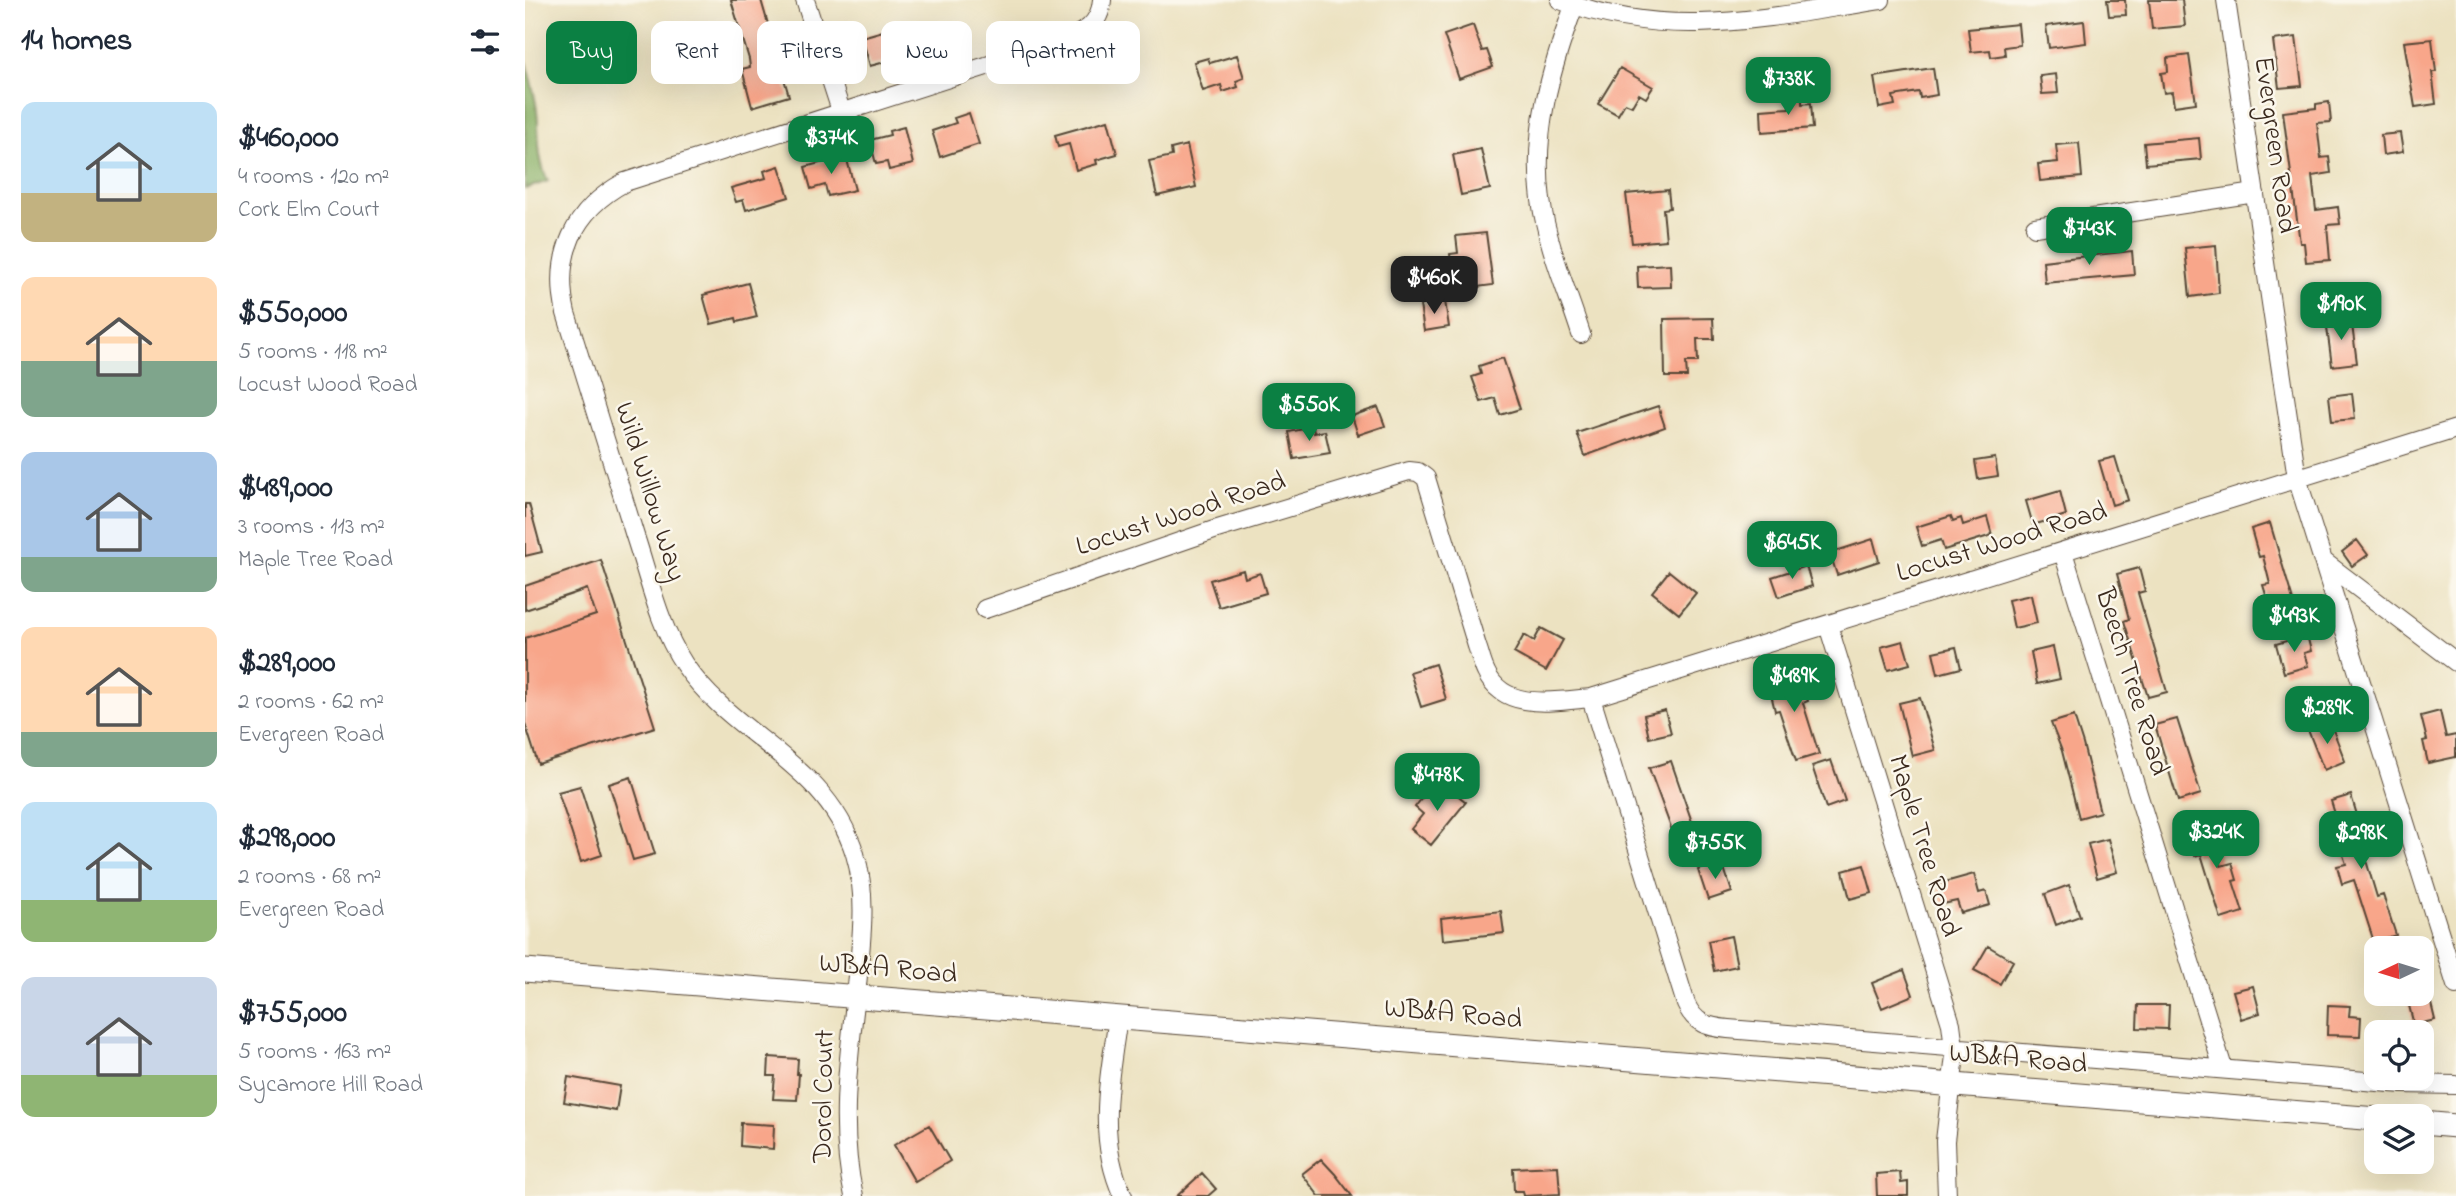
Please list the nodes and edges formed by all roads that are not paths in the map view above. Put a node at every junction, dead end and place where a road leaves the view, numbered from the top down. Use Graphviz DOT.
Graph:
graph roads {
  1 [pos="805,0"];
  2 [pos="1102,0"];
  3 [pos="1881,0"];
  4 [pos="2226,0"];
  5 [pos="1567,3"];
  6 [pos="841,111"];
  7 [pos="2255,193"];
  8 [pos="2035,227"];
  9 [pos="1581,334"];
  10 [pos="2456,429"];
  11 [pos="2297,478"];
  12 [pos="2063,552"];
  13 [pos="2323,561"];
  14 [pos="985,609"];
  15 [pos="1828,625"];
  16 [pos="2456,662"];
  17 [pos="1591,698"];
  18 [pos="525,970"];
  19 [pos="2456,985"];
  20 [pos="855,998"];
  21 [pos="1118,1018"];
  22 [pos="1954,1048"];
  23 [pos="2223,1068"];
  24 [pos="1952,1084"];
  25 [pos="2456,1085"];
  26 [pos="2364,1118"];
  27 [pos="2434,1124"];
  28 [pos="2456,1126"];
  29 [pos="854,1196"];
  30 [pos="1123,1196"];
  31 [pos="1947,1196"];
  1 -- 6 [label="street"];
  2 -- 6 [label="street, Wild Willow Way"];
  3 -- 5 [label="street"];
  4 -- 7 [label="street, Evergreen Road"];
  5 -- 9 [label="street"];
  6 -- 20 [label="street, Wild Willow Way"];
  7 -- 8 [label="street"];
  7 -- 11 [label="street, Evergreen Road"];
  10 -- 11 [label="street, Locust Wood Road"];
  11 -- 12 [label="street, Locust Wood Road"];
  11 -- 13 [label="street, Evergreen Road"];
  12 -- 15 [label="street, Locust Wood Road"];
  12 -- 23 [label="street, Beech Tree Road"];
  13 -- 16 [label="street"];
  13 -- 19 [label="street, Evergreen Road"];
  14 -- 17 [label="street, Locust Wood Road"];
  15 -- 17 [label="street, Locust Wood Road"];
  15 -- 22 [label="street, Maple Tree Road"];
  17 -- 22 [label="street"];
  18 -- 20 [label="street, WB&A Road"];
  20 -- 21 [label="street, WB&A Road"];
  20 -- 29 [label="street, Dorol Court"];
  21 -- 24 [label="street, WB&A Road"];
  21 -- 30 [label="street"];
  22 -- 23 [label="street"];
  22 -- 24 [label="street, Maple Tree Road"];
  23 -- 25 [label="street"];
  24 -- 26 [label="street, WB&A Road"];
  24 -- 31 [label="street, Maple Tree Road"];
  27 -- 28 [label="street"];
}
